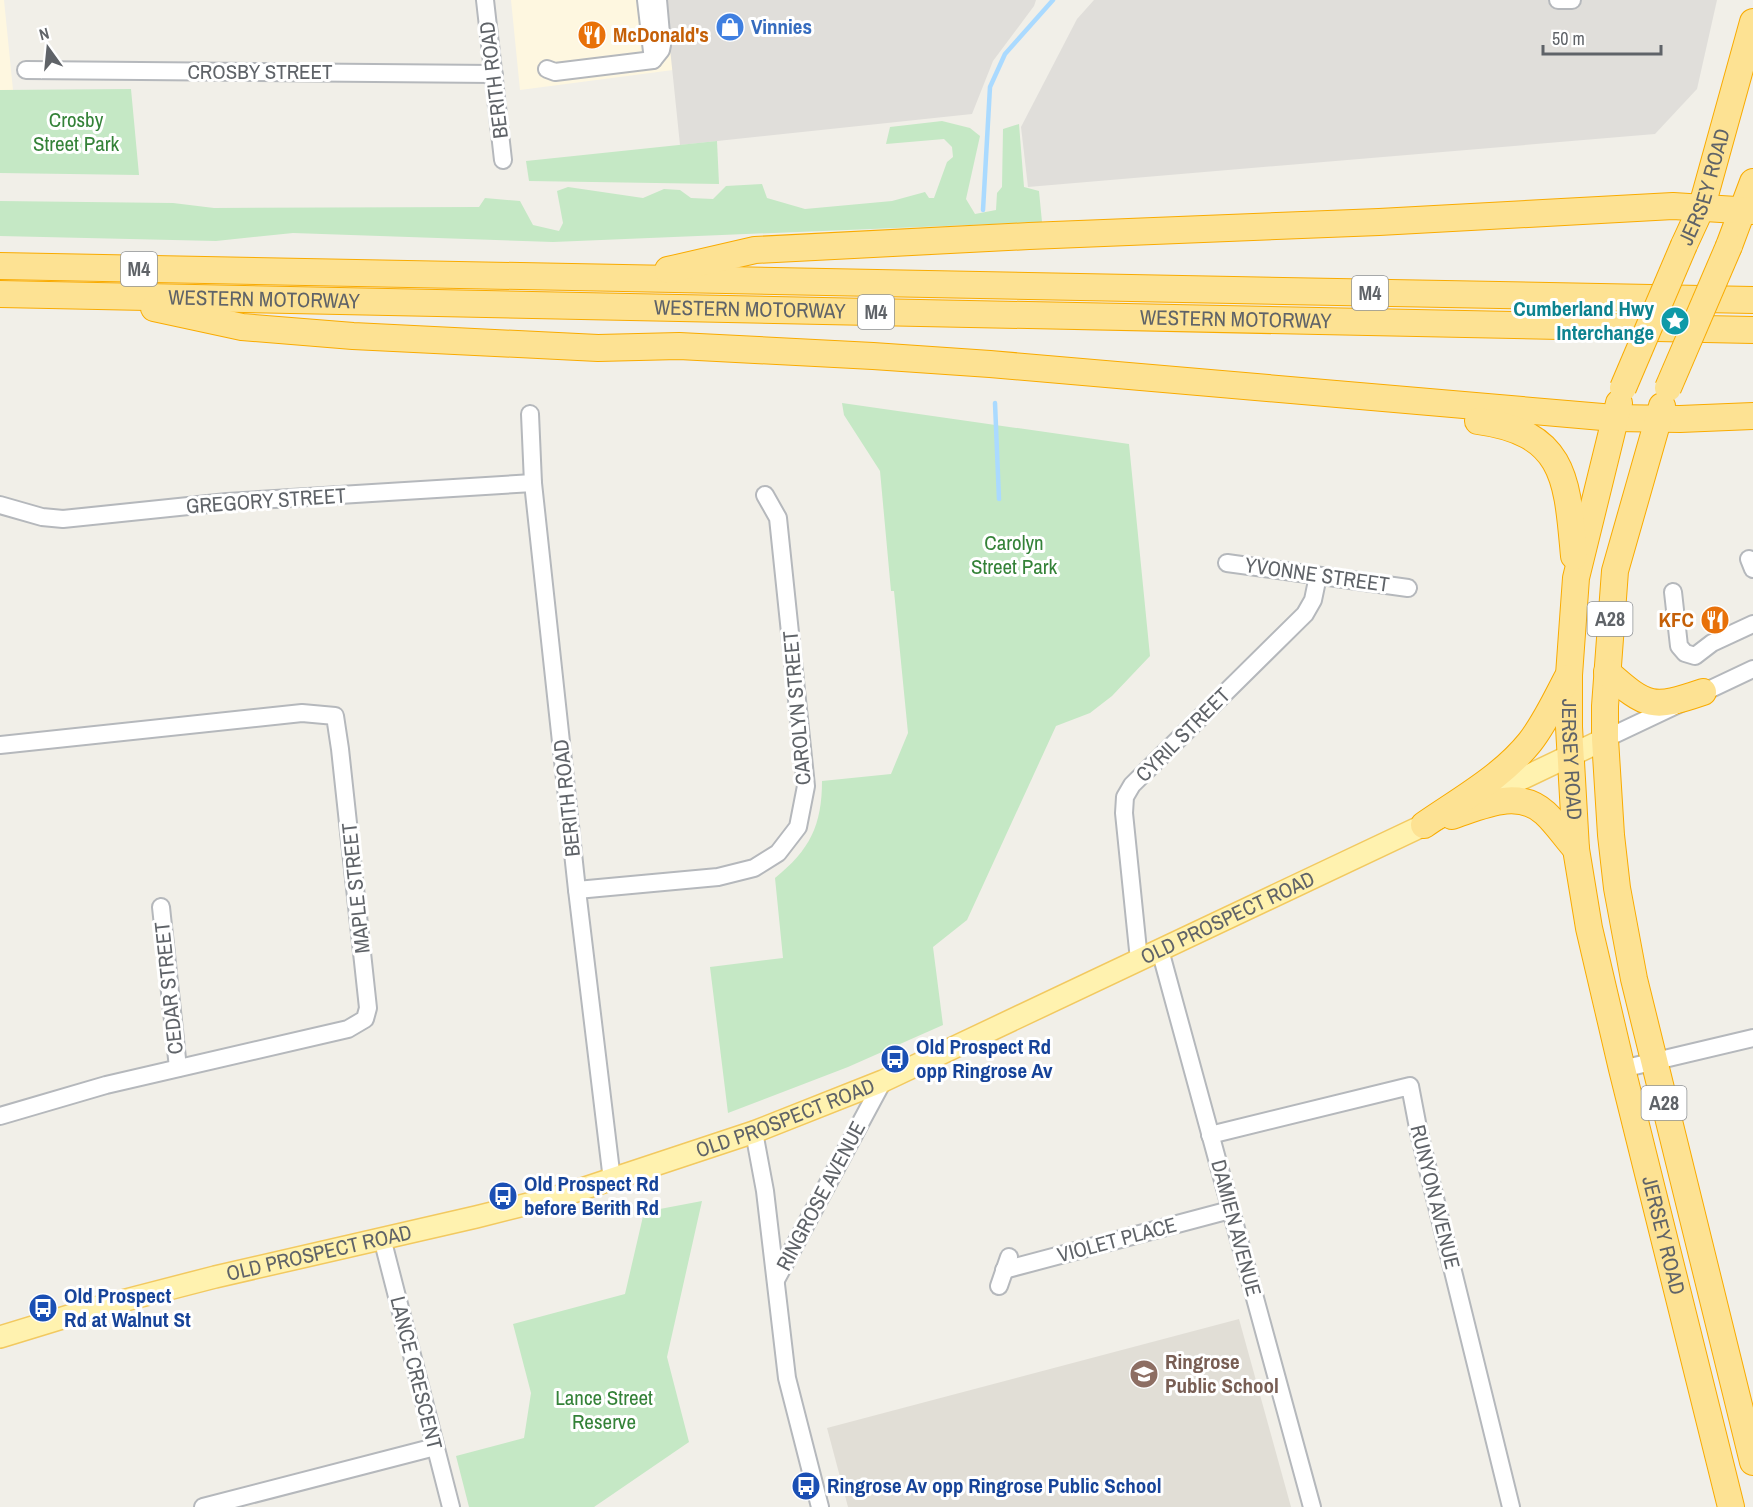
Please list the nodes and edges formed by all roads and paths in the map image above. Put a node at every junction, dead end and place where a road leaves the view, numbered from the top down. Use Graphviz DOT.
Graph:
graph roads {
  1 [pos="485,0"];
  2 [pos="646,0"];
  3 [pos="658,0"];
  4 [pos="1558,0"];
  5 [pos="1572,0"];
  6 [pos="1753,22"];
  7 [pos="653,60"];
  8 [pos="547,69"];
  9 [pos="26,70"];
  10 [pos="494,74"];
  11 [pos="503,160"];
  12 [pos="1753,182"];
  13 [pos="1702,206"];
  14 [pos="1748,210"];
  15 [pos="0,266"];
  16 [pos="633,279"];
  17 [pos="0,294"];
  18 [pos="98,296"];
  19 [pos="1753,300"];
  20 [pos="1753,330"];
  21 [pos="598,348"];
  22 [pos="530,414"];
  23 [pos="1753,416"];
  24 [pos="1614,418"];
  25 [pos="1658,419"];
  26 [pos="533,483"];
  27 [pos="765,495"];
  28 [pos="0,505"];
  29 [pos="1227,563"];
  30 [pos="1318,576"];
  31 [pos="1576,578"];
  32 [pos="1408,588"];
  33 [pos="1673,592"];
  34 [pos="1753,624"];
  35 [pos="1753,669"];
  36 [pos="1607,672"];
  37 [pos="1569,675"];
  38 [pos="1703,692"];
  39 [pos="1605,739"];
  40 [pos="0,745"];
  41 [pos="1571,755"];
  42 [pos="1424,825"];
  43 [pos="1576,849"];
  44 [pos="577,890"];
  45 [pos="161,907"];
  46 [pos="1160,950"];
  47 [pos="1139,960"];
  48 [pos="1753,1038"];
  49 [pos="1654,1062"];
  50 [pos="178,1068"];
  51 [pos="1622,1069"];
  52 [pos="883,1081"];
  53 [pos="0,1116"];
  54 [pos="754,1132"];
  55 [pos="1210,1135"];
  56 [pos="612,1180"];
  57 [pos="1230,1210"];
  58 [pos="382,1238"];
  59 [pos="1004,1271"];
  60 [pos="776,1280"];
  61 [pos="0,1337"];
  62 [pos="435,1447"];
  63 [pos="1753,1462"];
  64 [pos="203,1507"];
  65 [pos="451,1507"];
  66 [pos="820,1507"];
  67 [pos="1312,1507"];
  68 [pos="1511,1507"];
  69 [pos="1731,1507"];
  1 -- 10 [label="street, BERITH ROAD"];
  2 -- 7 [label="street"];
  3 -- 7 [label="street"];
  4 -- 5 [label="street"];
  6 -- 13 [label="highway, JERSEY ROAD / A28"];
  7 -- 8 [label="street"];
  9 -- 10 [label="street, CROSBY STREET"];
  10 -- 11 [label="street, BERITH ROAD"];
  12 -- 14 [label="highway, JERSEY ROAD / A28"];
  13 -- 14 [label="highway"];
  13 -- 16 [label="highway"];
  13 -- 24 [label="highway, JERSEY ROAD / A28, bridge"];
  14 -- 25 [label="highway, JERSEY ROAD / A28, bridge"];
  15 -- 16 [label="highway, WESTERN MOTORWAY / M4"];
  16 -- 19 [label="highway, WESTERN MOTORWAY / M4"];
  17 -- 18 [label="highway, WESTERN MOTORWAY / M4"];
  18 -- 20 [label="highway, WESTERN MOTORWAY / M4"];
  18 -- 21 [label="highway"];
  21 -- 24 [label="highway"];
  21 -- 31 [label="highway"];
  22 -- 26 [label="street, BERITH ROAD"];
  23 -- 25 [label="highway"];
  24 -- 25 [label="highway"];
  24 -- 31 [label="highway, JERSEY ROAD / A28"];
  25 -- 36 [label="highway, JERSEY ROAD / A28"];
  26 -- 28 [label="street, GREGORY STREET"];
  26 -- 44 [label="street, BERITH ROAD"];
  27 -- 44 [label="street, CAROLYN STREET"];
  29 -- 30 [label="street, YVONNE STREET"];
  30 -- 32 [label="street, YVONNE STREET"];
  30 -- 47 [label="street, CYRIL STREET"];
  31 -- 37 [label="highway, JERSEY ROAD / A28"];
  33 -- 34 [label="street"];
  35 -- 38 [label="street, OLD PROSPECT ROAD"];
  36 -- 38 [label="highway"];
  36 -- 39 [label="highway, JERSEY ROAD / A28"];
  37 -- 41 [label="highway, JERSEY ROAD / A28"];
  37 -- 42 [label="highway"];
  38 -- 39 [label="street, OLD PROSPECT ROAD"];
  39 -- 41 [label="main road, OLD PROSPECT ROAD"];
  39 -- 49 [label="highway, JERSEY ROAD / A28"];
  40 -- 50 [label="street, MAPLE STREET"];
  41 -- 42 [label="main road, OLD PROSPECT ROAD"];
  41 -- 43 [label="highway, JERSEY ROAD / A28"];
  42 -- 43 [label="highway"];
  42 -- 46 [label="main road, OLD PROSPECT ROAD"];
  43 -- 51 [label="highway, JERSEY ROAD / A28"];
  44 -- 56 [label="street, BERITH ROAD"];
  45 -- 50 [label="street, CEDAR STREET"];
  46 -- 47 [label="main road, OLD PROSPECT ROAD"];
  46 -- 55 [label="street, DAMIEN AVENUE"];
  47 -- 52 [label="main road, OLD PROSPECT ROAD"];
  48 -- 49 [label="street"];
  49 -- 51 [label="street"];
  49 -- 63 [label="highway, JERSEY ROAD / A28"];
  50 -- 53 [label="street, MAPLE STREET"];
  51 -- 69 [label="highway, JERSEY ROAD / A28"];
  52 -- 54 [label="main road, OLD PROSPECT ROAD"];
  52 -- 60 [label="street, RINGROSE AVENUE"];
  54 -- 56 [label="main road, OLD PROSPECT ROAD"];
  54 -- 60 [label="street, RINGROSE AVENUE"];
  55 -- 57 [label="street, DAMIEN AVENUE"];
  55 -- 68 [label="street, RUNYON AVENUE"];
  56 -- 58 [label="main road, OLD PROSPECT ROAD"];
  57 -- 59 [label="street, VIOLET PLACE"];
  57 -- 67 [label="street, DAMIEN AVENUE"];
  58 -- 61 [label="main road, OLD PROSPECT ROAD"];
  58 -- 62 [label="street, LANCE CRESCENT"];
  60 -- 66 [label="street, RINGROSE AVENUE"];
  62 -- 64 [label="street"];
  62 -- 65 [label="street, LANCE CRESCENT"];
}
